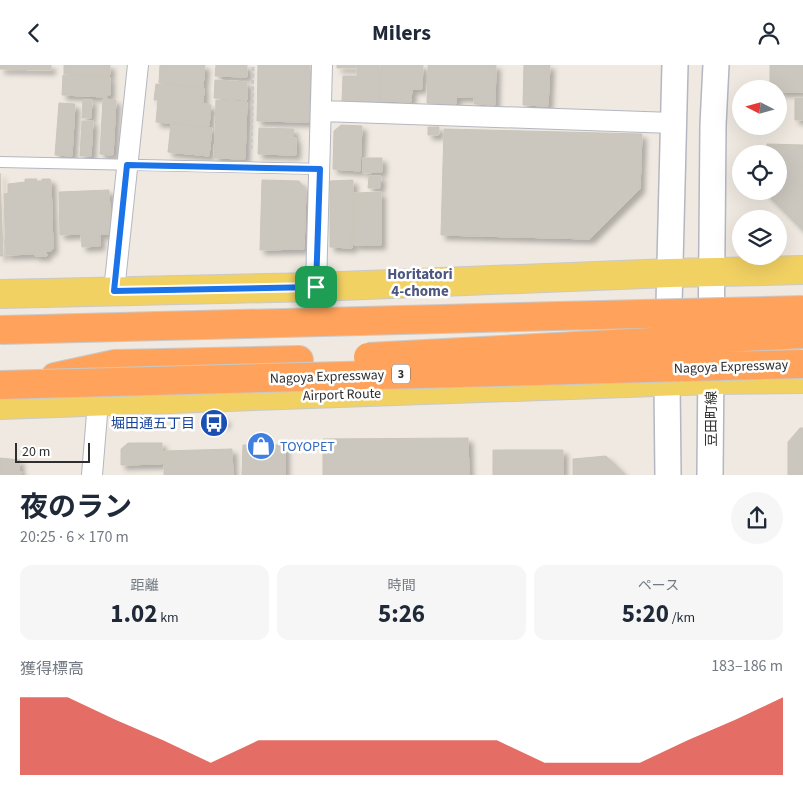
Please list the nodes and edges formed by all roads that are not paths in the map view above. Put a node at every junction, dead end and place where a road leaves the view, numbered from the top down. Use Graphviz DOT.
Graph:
graph roads {
  1 [pos="138,65"];
  2 [pos="322,65"];
  3 [pos="675,65"];
  4 [pos="716,65"];
  5 [pos="322,111"];
  6 [pos="673,123"];
  7 [pos="0,162"];
  8 [pos="127,165"];
  9 [pos="320,169"];
  10 [pos="803,270"];
  11 [pos="713,272"];
  12 [pos="670,273"];
  13 [pos="316,287"];
  14 [pos="114,291"];
  15 [pos="0,294"];
  16 [pos="803,310"];
  17 [pos="0,330"];
  18 [pos="803,335"];
  19 [pos="803,364"];
  20 [pos="803,379"];
  21 [pos="711,380"];
  22 [pos="667,383"];
  23 [pos="11,385"];
  24 [pos="98,402"];
  25 [pos="0,405"];
  26 [pos="92,475"];
  27 [pos="668,475"];
  28 [pos="710,475"];
  1 -- 8 [label="street"];
  2 -- 5 [label="street"];
  3 -- 6 [label="street"];
  4 -- 11 [label="street, 豆田町線"];
  5 -- 6 [label="street"];
  5 -- 9 [label="street"];
  6 -- 12 [label="street"];
  7 -- 8 [label="lane"];
  8 -- 9 [label="lane"];
  8 -- 14 [label="street"];
  9 -- 13 [label="street"];
  10 -- 11 [label="main road"];
  11 -- 12 [label="main road"];
  11 -- 21 [label="street, 豆田町線"];
  12 -- 13 [label="main road"];
  12 -- 22 [label="street"];
  13 -- 14 [label="main road"];
  14 -- 15 [label="main road"];
  16 -- 17 [label="highway, bridge"];
  18 -- 23 [label="highway, bridge"];
  19 -- 23 [label="highway, Nagoya Expressway / 3, bridge"];
  20 -- 21 [label="main road, Airport Route"];
  21 -- 22 [label="main road, Airport Route"];
  21 -- 28 [label="street, 豆田町線"];
  22 -- 24 [label="main road, Airport Route"];
  22 -- 27 [label="street"];
  24 -- 25 [label="main road, Airport Route"];
  24 -- 26 [label="street"];
}
